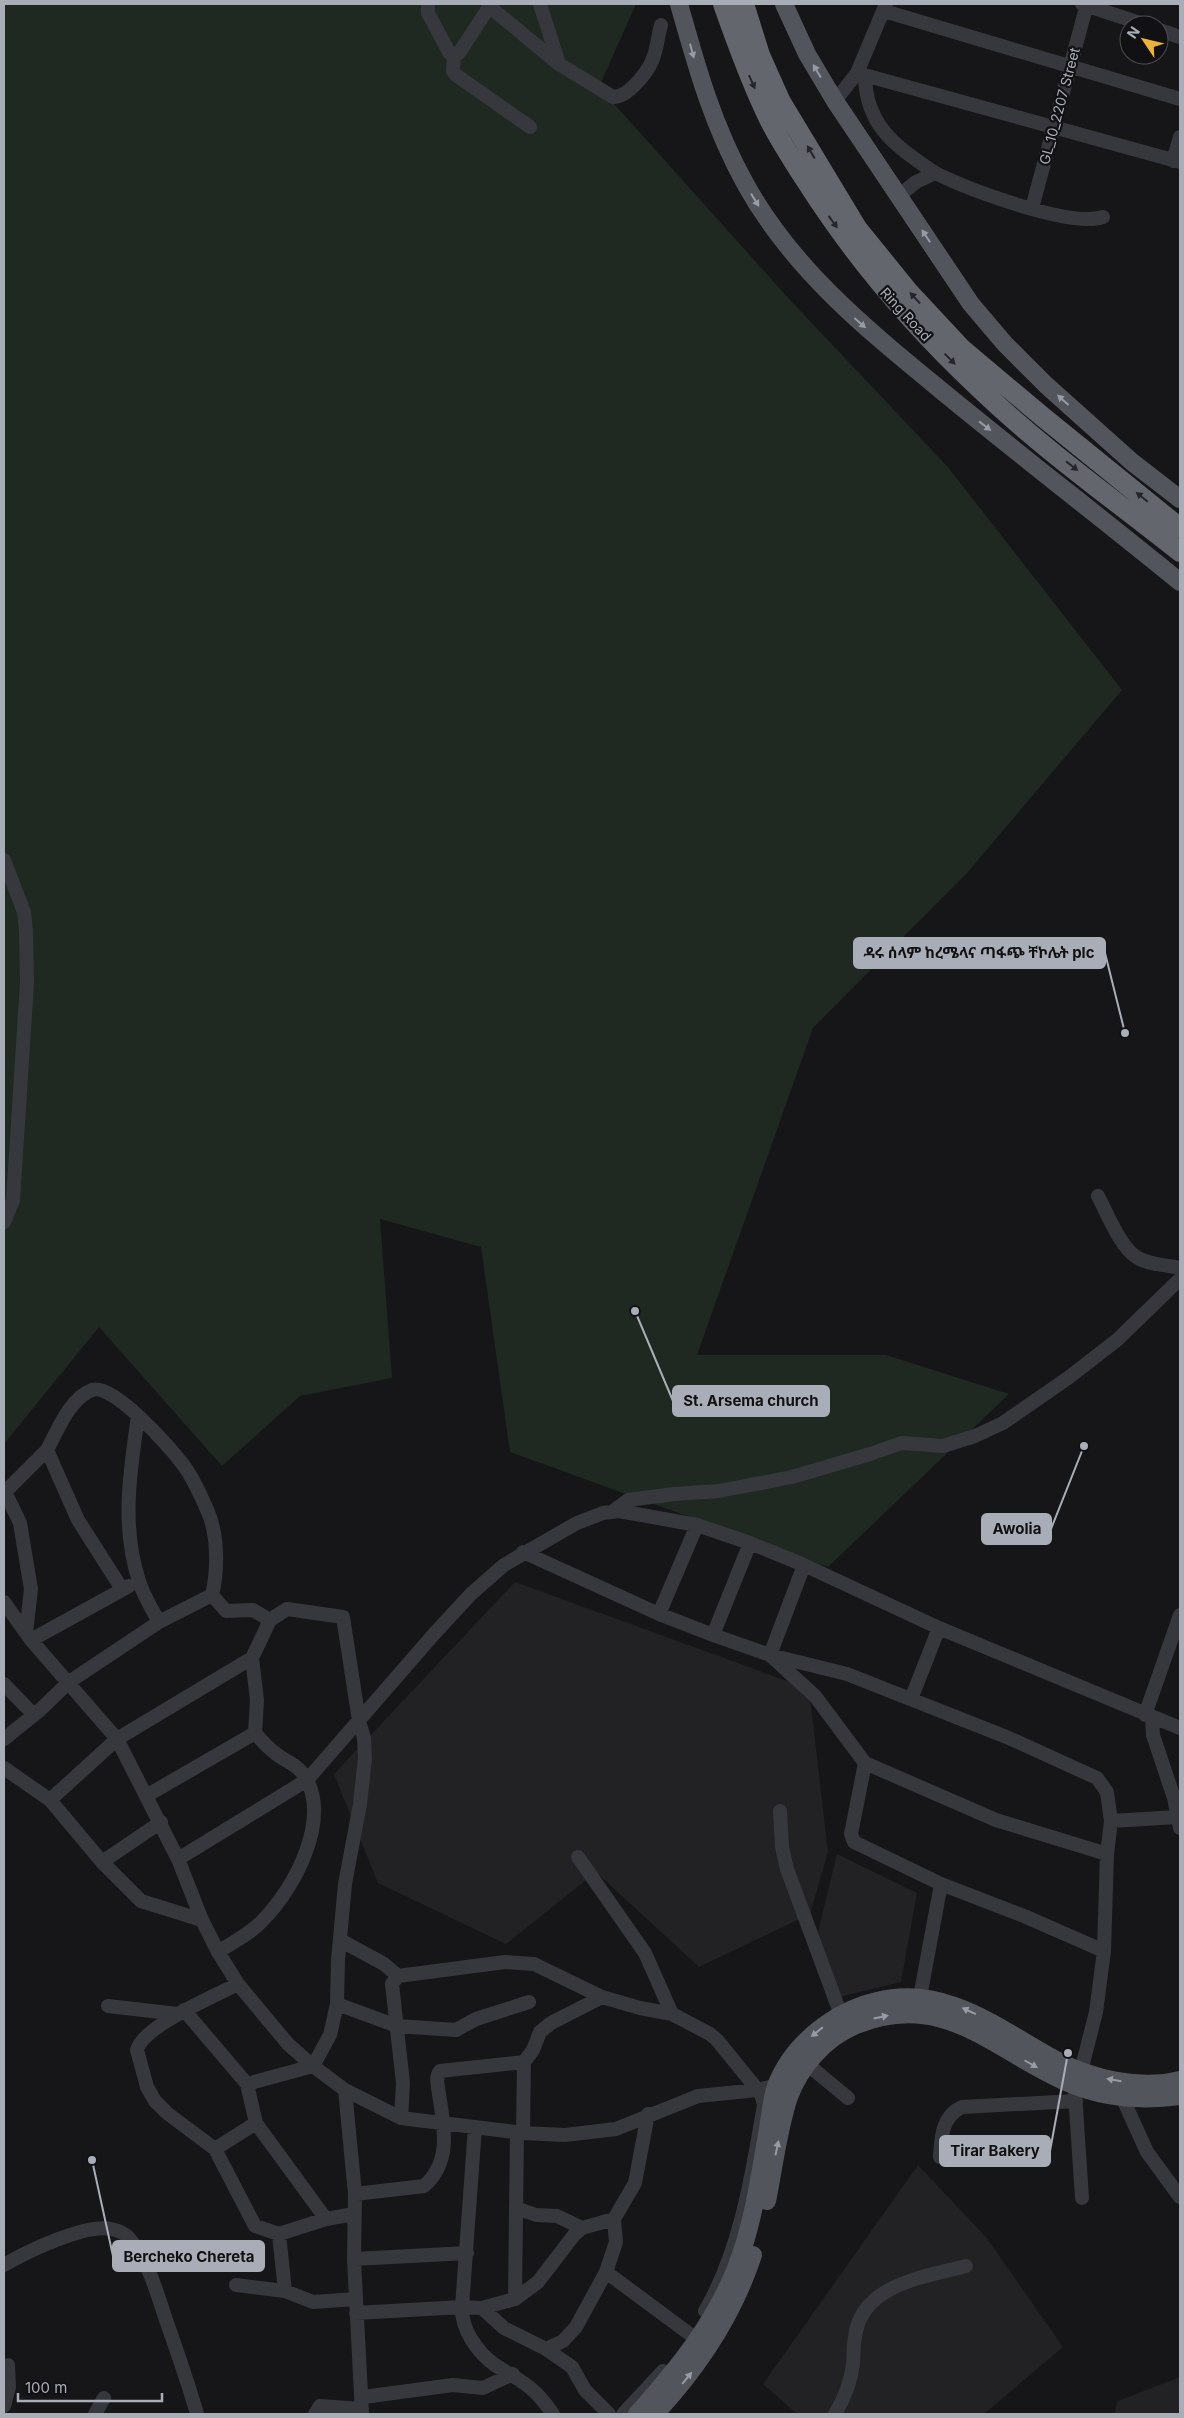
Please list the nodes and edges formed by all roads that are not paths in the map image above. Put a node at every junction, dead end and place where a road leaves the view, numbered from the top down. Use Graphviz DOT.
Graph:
graph roads {
  1 [pos="428,4"];
  2 [pos="540,4"];
  3 [pos="679,4"];
  4 [pos="723,4"];
  5 [pos="744,4"];
  6 [pos="784,4"];
  7 [pos="1085,4"];
  8 [pos="490,5"];
  9 [pos="885,7"];
  10 [pos="1119,16"];
  11 [pos="661,25"];
  12 [pos="454,56"];
  13 [pos="559,64"];
  14 [pos="1070,66"];
  15 [pos="861,74"];
  16 [pos="1180,99"];
  17 [pos="835,101"];
  18 [pos="1053,126"];
  19 [pos="530,127"];
  20 [pos="1180,137"];
  21 [pos="1177,161"];
  22 [pos="935,173"];
  23 [pos="900,195"];
  24 [pos="1032,208"];
  25 [pos="1103,216"];
  26 [pos="1180,499"];
  27 [pos="1180,528"];
  28 [pos="1180,552"];
  29 [pos="1180,582"];
  30 [pos="4,860"];
  31 [pos="1098,1196"];
  32 [pos="4,1222"];
  33 [pos="1180,1268"];
  34 [pos="1180,1280"];
  35 [pos="138,1416"];
  36 [pos="47,1450"];
  37 [pos="4,1493"];
  38 [pos="612,1512"];
  39 [pos="696,1525"];
  40 [pos="750,1543"];
  41 [pos="523,1552"];
  42 [pos="804,1566"];
  43 [pos="139,1582"];
  44 [pos="122,1589"];
  45 [pos="212,1595"];
  46 [pos="4,1602"];
  47 [pos="659,1614"];
  48 [pos="1180,1615"];
  49 [pos="270,1620"];
  50 [pos="159,1622"];
  51 [pos="939,1628"];
  52 [pos="713,1635"];
  53 [pos="29,1636"];
  54 [pos="770,1655"];
  55 [pos="252,1658"];
  56 [pos="69,1682"];
  57 [pos="4,1684"];
  58 [pos="912,1699"];
  59 [pos="34,1715"];
  60 [pos="1149,1716"];
  61 [pos="359,1721"];
  62 [pos="1180,1728"];
  63 [pos="255,1733"];
  64 [pos="4,1739"];
  65 [pos="117,1739"];
  66 [pos="866,1763"];
  67 [pos="4,1768"];
  68 [pos="307,1780"];
  69 [pos="146,1796"];
  70 [pos="1177,1798"];
  71 [pos="50,1800"];
  72 [pos="780,1811"];
  73 [pos="1111,1821"];
  74 [pos="161,1822"];
  75 [pos="1179,1823"];
  76 [pos="1107,1854"];
  77 [pos="578,1857"];
  78 [pos="178,1859"];
  79 [pos="102,1862"];
  80 [pos="941,1884"];
  81 [pos="202,1920"];
  82 [pos="340,1940"];
  83 [pos="1104,1951"];
  84 [pos="218,1952"];
  85 [pos="398,1976"];
  86 [pos="238,1984"];
  87 [pos="602,1997"];
  88 [pos="920,1997"];
  89 [pos="529,2002"];
  90 [pos="337,2004"];
  91 [pos="108,2006"];
  92 [pos="181,2012"];
  93 [pos="672,2014"];
  94 [pos="841,2015"];
  95 [pos="397,2026"];
  96 [pos="806,2057"];
  97 [pos="524,2062"];
  98 [pos="313,2066"];
  99 [pos="1180,2080"];
  100 [pos="247,2084"];
  101 [pos="1077,2086"];
  102 [pos="776,2087"];
  103 [pos="345,2090"];
  104 [pos="758,2090"];
  105 [pos="1134,2094"];
  106 [pos="1180,2096"];
  107 [pos="848,2098"];
  108 [pos="764,2105"];
  109 [pos="648,2114"];
  110 [pos="401,2118"];
  111 [pos="256,2123"];
  112 [pos="444,2123"];
  113 [pos="475,2127"];
  114 [pos="520,2133"];
  115 [pos="215,2149"];
  116 [pos="940,2157"];
  117 [pos="355,2194"];
  118 [pos="1180,2196"];
  119 [pos="1082,2198"];
  120 [pos="516,2208"];
  121 [pos="354,2214"];
  122 [pos="326,2219"];
  123 [pos="614,2219"];
  124 [pos="582,2228"];
  125 [pos="279,2234"];
  126 [pos="467,2253"];
  127 [pos="354,2259"];
  128 [pos="4,2265"];
  129 [pos="966,2266"];
  130 [pos="606,2272"];
  131 [pos="236,2285"];
  132 [pos="285,2291"];
  133 [pos="356,2299"];
  134 [pos="515,2299"];
  135 [pos="462,2307"];
  136 [pos="482,2308"];
  137 [pos="356,2313"];
  138 [pos="691,2335"];
  139 [pos="546,2349"];
  140 [pos="8,2365"];
  141 [pos="513,2374"];
  142 [pos="104,2398"];
  143 [pos="659,2403"];
  144 [pos="4,2406"];
  145 [pos="362,2407"];
  146 [pos="95,2414"];
  147 [pos="197,2414"];
  148 [pos="315,2414"];
  149 [pos="553,2414"];
  150 [pos="609,2414"];
  151 [pos="623,2414"];
  152 [pos="637,2414"];
  153 [pos="835,2414"];
  1 -- 12 [label="street"];
  2 -- 13 [label="street"];
  3 -- 29 [label="main road, one-way"];
  4 -- 28 [label="highway, Ring Road, one-way"];
  27 -- 5 [label="highway, Ring Road, one-way"];
  17 -- 6 [label="main road, one-way"];
  7 -- 10 [label="street"];
  7 -- 14 [label="street, GL_10_2207 Street"];
  8 -- 12 [label="street"];
  8 -- 13 [label="street"];
  9 -- 14 [label="street"];
  9 -- 15 [label="street"];
  11 -- 13 [label="street"];
  12 -- 19 [label="street"];
  14 -- 16 [label="street"];
  14 -- 18 [label="street, GL_10_2207 Street"];
  15 -- 17 [label="street"];
  15 -- 18 [label="street"];
  15 -- 22 [label="street"];
  17 -- 23 [label="main road"];
  18 -- 21 [label="street"];
  18 -- 24 [label="street, GL_10_2207 Street"];
  20 -- 21 [label="street"];
  22 -- 23 [label="street"];
  22 -- 24 [label="street"];
  26 -- 23 [label="main road, one-way"];
  24 -- 25 [label="street"];
  30 -- 32 [label="street"];
  31 -- 33 [label="street"];
  34 -- 38 [label="street"];
  35 -- 36 [label="street"];
  35 -- 43 [label="street"];
  35 -- 45 [label="street"];
  36 -- 37 [label="street"];
  36 -- 44 [label="street"];
  37 -- 53 [label="street"];
  38 -- 39 [label="street"];
  38 -- 41 [label="street"];
  39 -- 40 [label="street"];
  39 -- 47 [label="street"];
  40 -- 42 [label="street"];
  40 -- 52 [label="street"];
  41 -- 47 [label="street"];
  41 -- 61 [label="street"];
  42 -- 51 [label="street"];
  42 -- 54 [label="street"];
  43 -- 44 [label="street"];
  43 -- 50 [label="street"];
  44 -- 53 [label="street"];
  45 -- 49 [label="street"];
  45 -- 50 [label="street"];
  46 -- 53 [label="street"];
  47 -- 52 [label="street"];
  48 -- 60 [label="street"];
  49 -- 55 [label="street"];
  49 -- 61 [label="street"];
  50 -- 56 [label="street"];
  51 -- 58 [label="street"];
  51 -- 60 [label="street"];
  52 -- 54 [label="street"];
  53 -- 56 [label="street"];
  54 -- 58 [label="street"];
  54 -- 66 [label="street"];
  55 -- 63 [label="street"];
  55 -- 65 [label="street"];
  56 -- 59 [label="street"];
  56 -- 65 [label="street"];
  57 -- 59 [label="street"];
  58 -- 73 [label="street"];
  59 -- 64 [label="street"];
  60 -- 62 [label="street"];
  60 -- 70 [label="street"];
  61 -- 68 [label="street"];
  61 -- 82 [label="street"];
  63 -- 68 [label="street"];
  63 -- 69 [label="street"];
  65 -- 69 [label="street"];
  65 -- 71 [label="street"];
  66 -- 76 [label="street"];
  66 -- 80 [label="street"];
  67 -- 71 [label="street"];
  68 -- 78 [label="street"];
  68 -- 84 [label="street"];
  69 -- 74 [label="street"];
  70 -- 75 [label="street"];
  71 -- 79 [label="street"];
  72 -- 94 [label="street"];
  73 -- 75 [label="street"];
  73 -- 76 [label="street"];
  74 -- 78 [label="street"];
  74 -- 79 [label="street"];
  76 -- 83 [label="street"];
  77 -- 93 [label="street"];
  78 -- 81 [label="street"];
  79 -- 81 [label="street"];
  80 -- 83 [label="street"];
  80 -- 88 [label="street"];
  81 -- 84 [label="street"];
  82 -- 85 [label="street"];
  82 -- 90 [label="street"];
  83 -- 101 [label="street"];
  84 -- 86 [label="street"];
  85 -- 87 [label="street"];
  85 -- 95 [label="street"];
  86 -- 92 [label="street"];
  86 -- 98 [label="street"];
  87 -- 93 [label="street"];
  87 -- 97 [label="street"];
  88 -- 94 [label="main road"];
  101 -- 88 [label="main road, one-way"];
  89 -- 95 [label="street"];
  90 -- 95 [label="street"];
  90 -- 98 [label="street"];
  91 -- 92 [label="street"];
  92 -- 100 [label="street"];
  92 -- 115 [label="street"];
  93 -- 104 [label="street"];
  94 -- 96 [label="main road, one-way"];
  95 -- 110 [label="street"];
  96 -- 101 [label="main road, one-way"];
  96 -- 102 [label="main road"];
  96 -- 107 [label="street"];
  143 -- 96 [label="main road, one-way"];
  97 -- 112 [label="street"];
  97 -- 114 [label="street"];
  98 -- 100 [label="street"];
  98 -- 103 [label="street"];
  99 -- 105 [label="main road"];
  100 -- 111 [label="street"];
  101 -- 105 [label="main road"];
  101 -- 116 [label="street"];
  101 -- 119 [label="street"];
  102 -- 104 [label="street"];
  102 -- 108 [label="street"];
  102 -- 143 [label="main road"];
  103 -- 110 [label="street"];
  103 -- 117 [label="street"];
  104 -- 108 [label="street"];
  104 -- 109 [label="street"];
  105 -- 106 [label="main road"];
  105 -- 118 [label="street"];
  108 -- 138 [label="street"];
  109 -- 114 [label="street"];
  109 -- 123 [label="street"];
  110 -- 112 [label="street"];
  111 -- 115 [label="street"];
  111 -- 122 [label="street"];
  112 -- 113 [label="street"];
  112 -- 117 [label="street"];
  113 -- 114 [label="street"];
  113 -- 126 [label="street"];
  114 -- 120 [label="street"];
  115 -- 125 [label="street"];
  117 -- 121 [label="street"];
  120 -- 124 [label="street"];
  120 -- 134 [label="street"];
  121 -- 122 [label="street"];
  121 -- 127 [label="street"];
  122 -- 125 [label="street"];
  123 -- 124 [label="street"];
  123 -- 130 [label="street"];
  124 -- 134 [label="street"];
  125 -- 132 [label="street"];
  126 -- 127 [label="street"];
  126 -- 135 [label="street"];
  127 -- 133 [label="street"];
  128 -- 147 [label="street"];
  129 -- 153 [label="street"];
  130 -- 138 [label="street"];
  130 -- 139 [label="street"];
  131 -- 132 [label="street"];
  132 -- 133 [label="street"];
  133 -- 137 [label="street"];
  134 -- 136 [label="street"];
  135 -- 136 [label="street"];
  135 -- 137 [label="street"];
  135 -- 141 [label="street"];
  136 -- 139 [label="street"];
  137 -- 145 [label="street"];
  138 -- 151 [label="street"];
  139 -- 150 [label="street"];
  140 -- 144 [label="street"];
  141 -- 145 [label="street"];
  141 -- 149 [label="street"];
  142 -- 146 [label="street"];
  143 -- 152 [label="main road"];
  145 -- 148 [label="street"];
}
